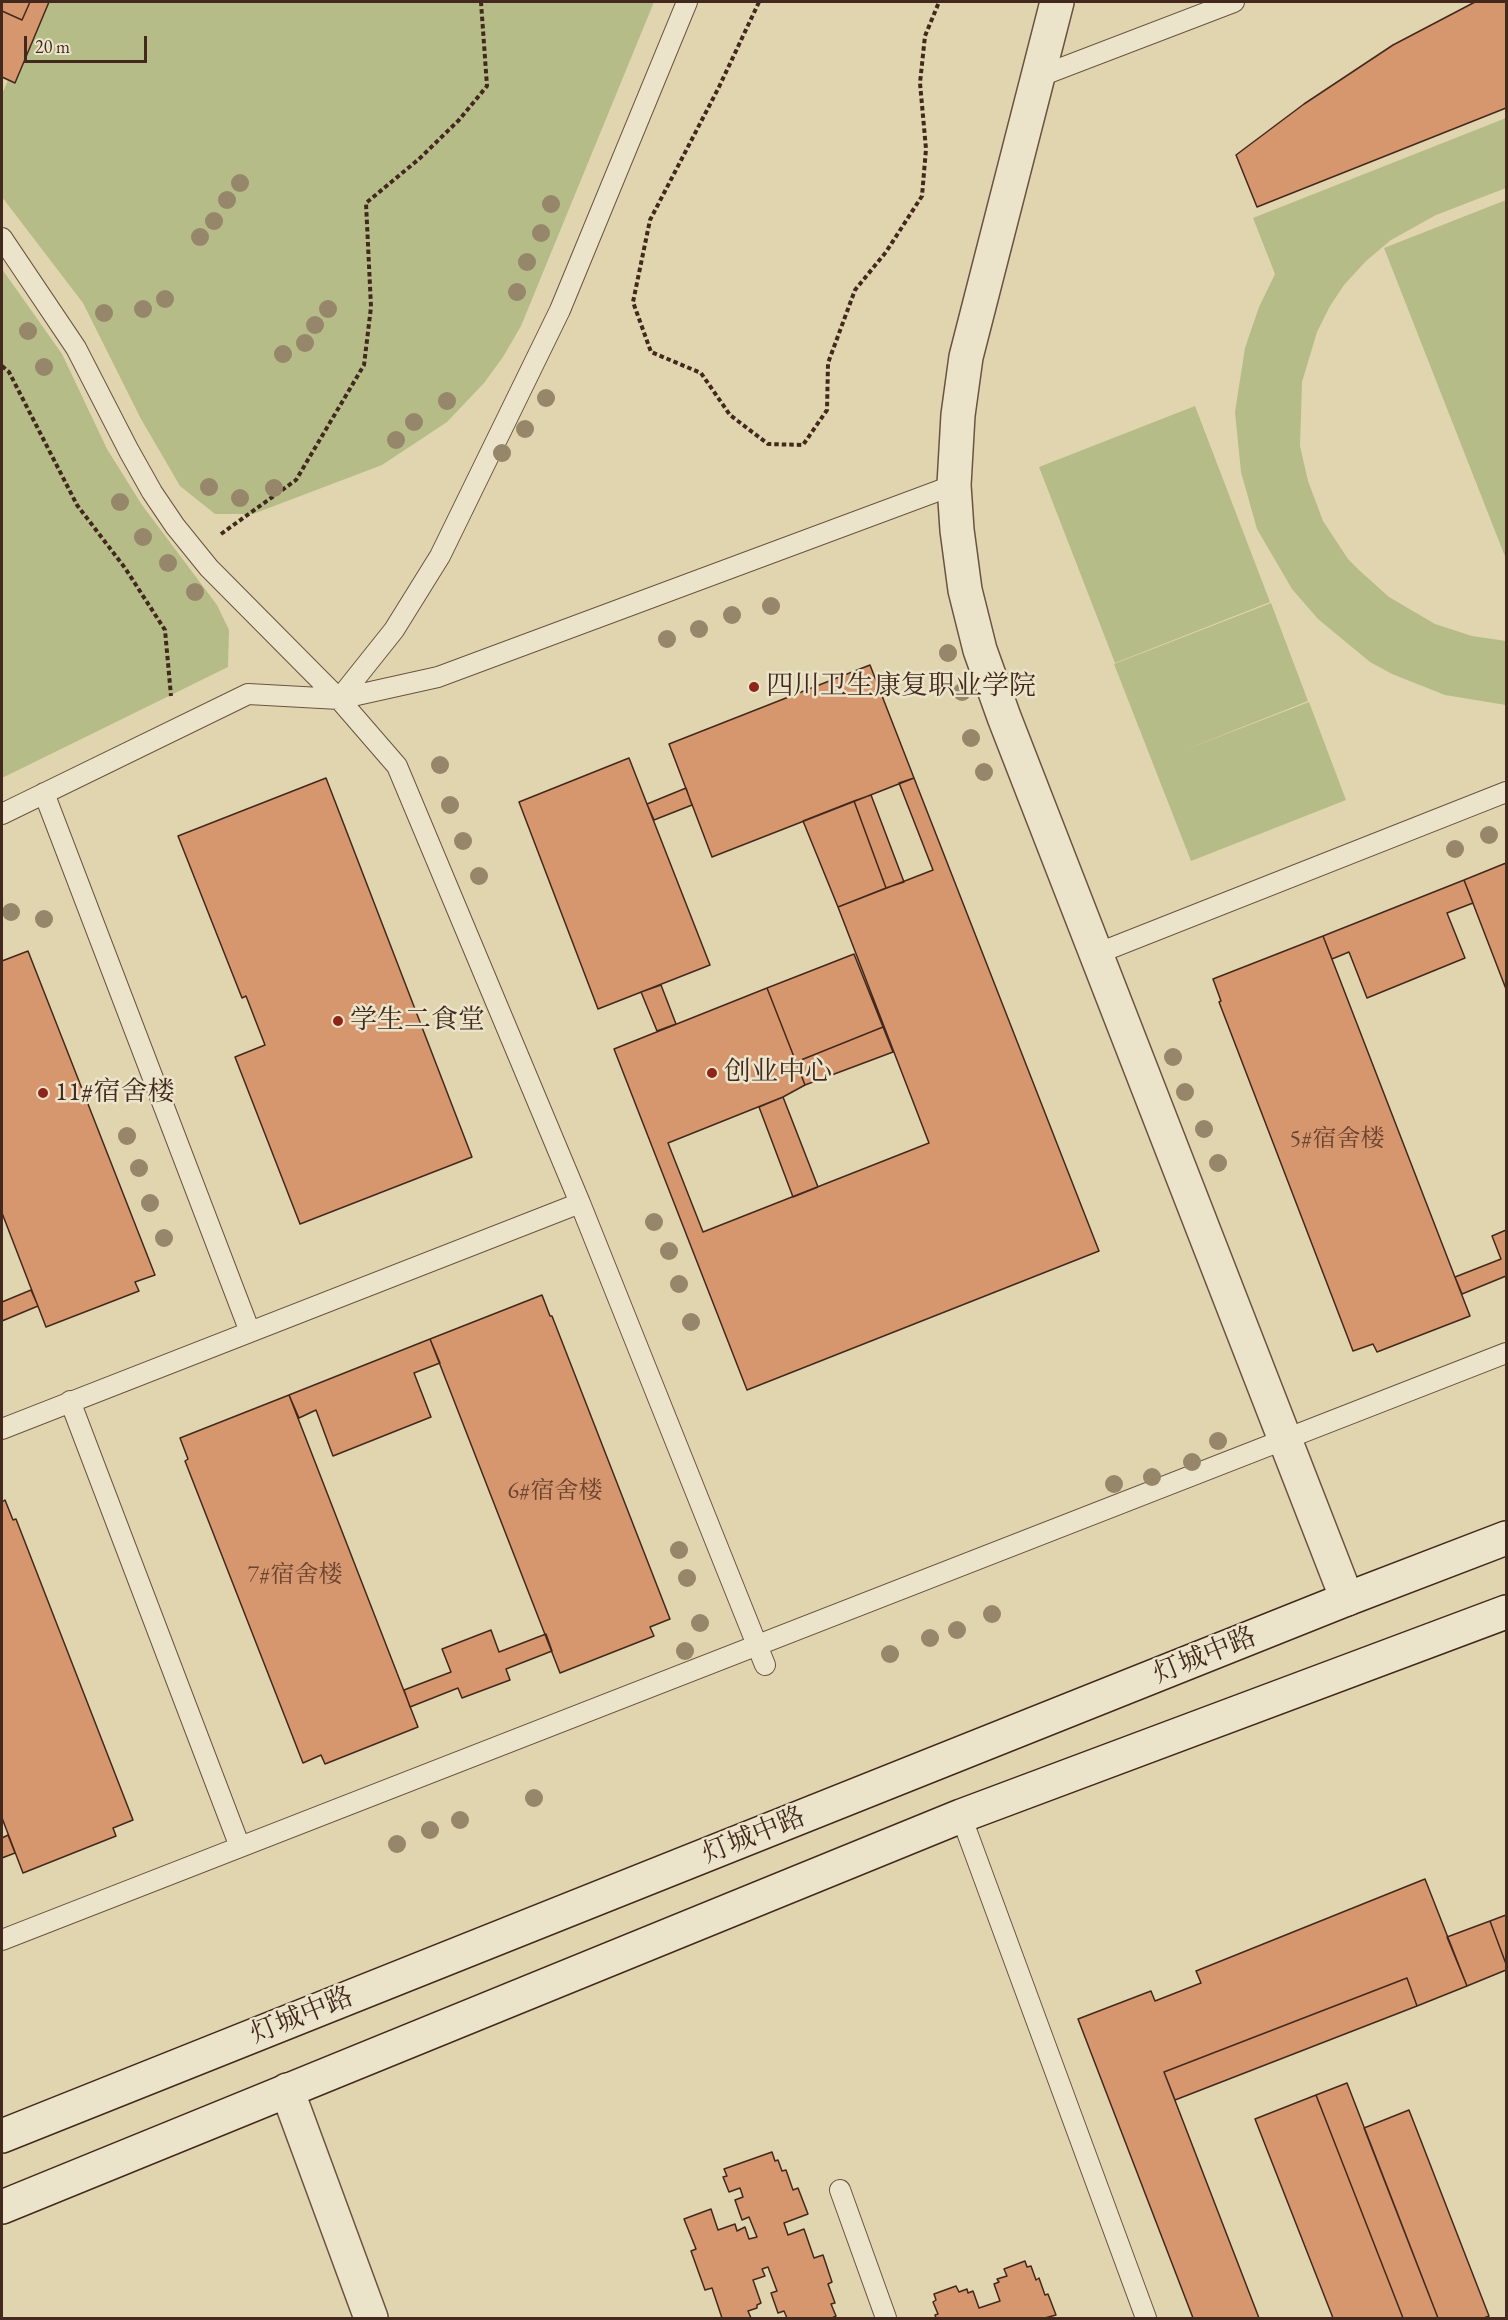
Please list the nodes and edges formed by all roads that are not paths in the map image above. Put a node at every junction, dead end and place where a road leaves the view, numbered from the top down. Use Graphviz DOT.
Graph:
graph roads {
  1 [pos="687,2"];
  2 [pos="1057,2"];
  3 [pos="1234,2"];
  4 [pos="1038,77"];
  5 [pos="2,238"];
  6 [pos="954,485"];
  7 [pos="339,699"];
  8 [pos="1506,792"];
  9 [pos="44,793"];
  10 [pos="2,814"];
  11 [pos="1096,954"];
  12 [pos="580,1203"];
  13 [pos="250,1332"];
  14 [pos="1506,1353"];
  15 [pos="70,1401"];
  16 [pos="2,1429"];
  17 [pos="1285,1440"];
  18 [pos="1506,1538"];
  19 [pos="1347,1599"];
  20 [pos="1506,1611"];
  21 [pos="757,1645"];
  22 [pos="765,1665"];
  23 [pos="961,1816"];
  24 [pos="240,1847"];
  25 [pos="2,1940"];
  26 [pos="287,2090"];
  27 [pos="2,2136"];
  28 [pos="840,2190"];
  29 [pos="2,2207"];
  30 [pos="371,2319"];
  31 [pos="886,2319"];
  32 [pos="1146,2319"];
  1 -- 7 [label="lane"];
  2 -- 4 [label="main road"];
  3 -- 4 [label="lane"];
  4 -- 6 [label="main road"];
  5 -- 7 [label="lane"];
  6 -- 7 [label="lane"];
  6 -- 11 [label="main road"];
  7 -- 9 [label="lane"];
  7 -- 12 [label="lane"];
  8 -- 11 [label="lane"];
  9 -- 10 [label="lane"];
  9 -- 13 [label="lane"];
  11 -- 17 [label="main road"];
  12 -- 13 [label="lane"];
  12 -- 21 [label="lane"];
  13 -- 15 [label="lane"];
  14 -- 17 [label="lane"];
  15 -- 16 [label="lane"];
  15 -- 24 [label="lane"];
  17 -- 19 [label="main road"];
  17 -- 21 [label="lane"];
  18 -- 19 [label="main road, 灯城中路"];
  19 -- 27 [label="main road, 灯城中路"];
  20 -- 23 [label="main road"];
  21 -- 22 [label="lane"];
  21 -- 24 [label="lane"];
  23 -- 26 [label="main road"];
  23 -- 32 [label="lane"];
  24 -- 25 [label="lane"];
  26 -- 29 [label="main road"];
  26 -- 30 [label="main road"];
  28 -- 31 [label="lane"];
}
